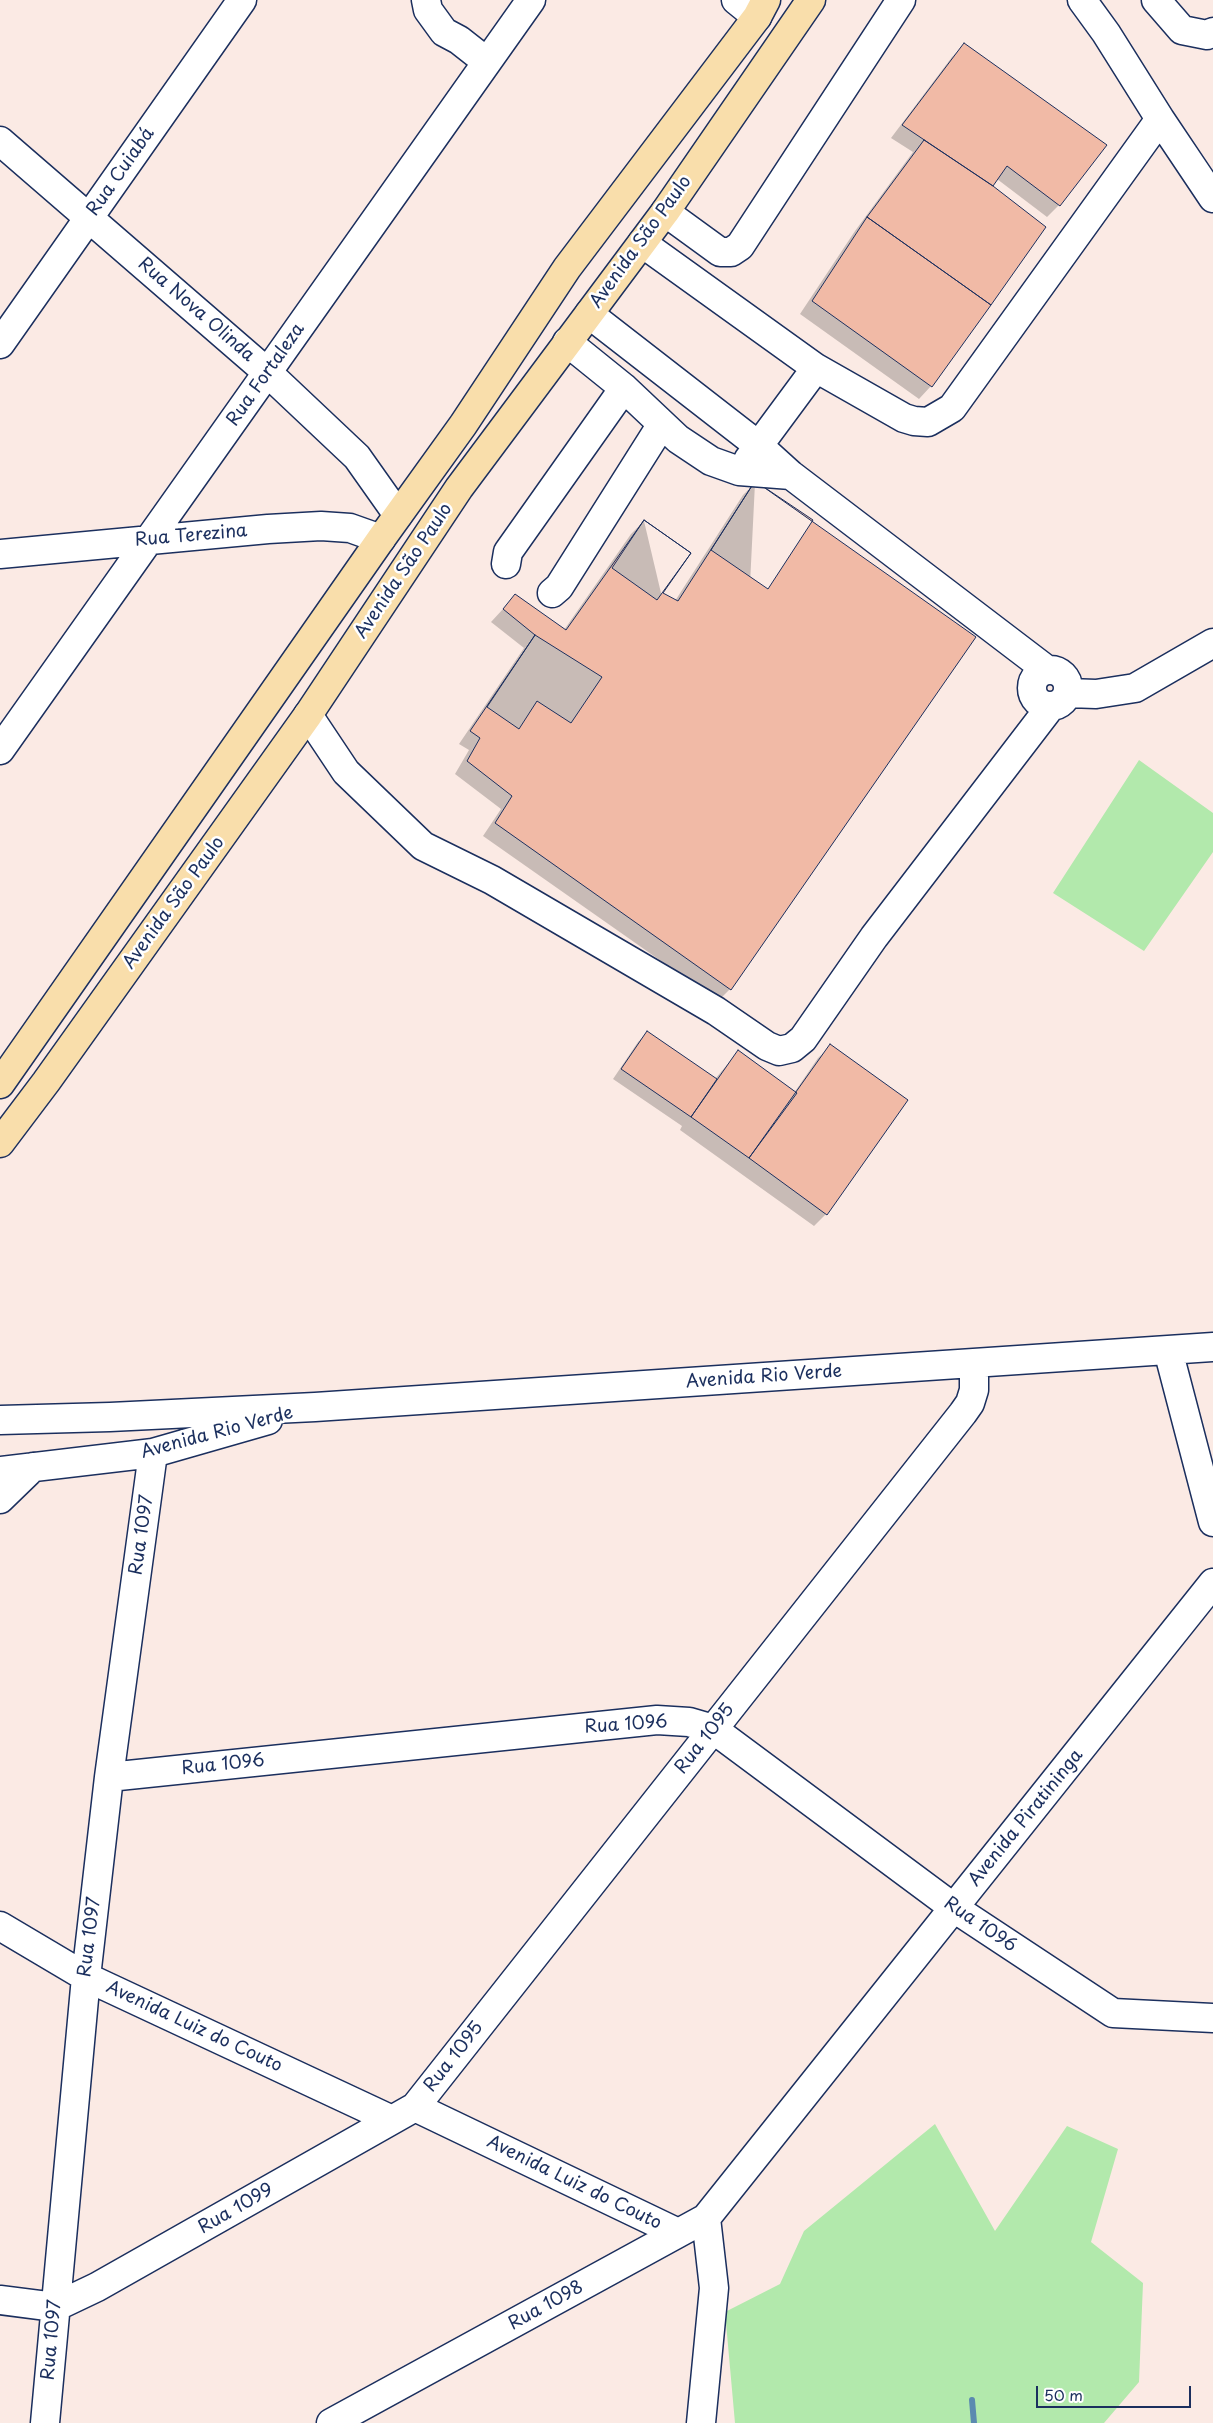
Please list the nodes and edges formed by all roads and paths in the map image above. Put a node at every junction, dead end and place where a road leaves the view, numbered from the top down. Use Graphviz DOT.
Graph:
graph roads {
  1 [pos="242,0"];
  2 [pos="426,0"];
  3 [pos="531,0"];
  4 [pos="736,0"];
  5 [pos="811,0"];
  6 [pos="901,0"];
  7 [pos="1082,0"];
  8 [pos="1156,0"];
  9 [pos="762,8"];
  10 [pos="1213,32"];
  11 [pos="487,62"];
  12 [pos="1160,119"];
  13 [pos="0,141"];
  14 [pos="1202,165"];
  15 [pos="1213,198"];
  16 [pos="665,212"];
  17 [pos="88,218"];
  18 [pos="642,243"];
  19 [pos="589,314"];
  20 [pos="568,342"];
  21 [pos="0,344"];
  22 [pos="816,368"];
  23 [pos="268,373"];
  24 [pos="624,388"];
  25 [pos="662,424"];
  26 [pos="463,425"];
  27 [pos="759,446"];
  28 [pos="739,471"];
  29 [pos="792,475"];
  30 [pos="459,488"];
  31 [pos="398,515"];
  32 [pos="381,539"];
  33 [pos="150,540"];
  34 [pos="0,554"];
  35 [pos="506,564"];
  36 [pos="552,593"];
  37 [pos="380,606"];
  38 [pos="1213,644"];
  39 [pos="1060,700"];
  40 [pos="308,715"];
  41 [pos="0,750"];
  42 [pos="0,1084"];
  43 [pos="0,1143"];
  44 [pos="1168,1350"];
  45 [pos="1212,1350"];
  46 [pos="974,1364"];
  47 [pos="315,1407"];
  48 [pos="0,1420"];
  49 [pos="153,1453"];
  50 [pos="33,1467"];
  51 [pos="0,1471"];
  52 [pos="0,1499"];
  53 [pos="1213,1522"];
  54 [pos="1213,1583"];
  55 [pos="713,1729"];
  56 [pos="109,1777"];
  57 [pos="954,1908"];
  58 [pos="0,1926"];
  59 [pos="86,1977"];
  60 [pos="1213,2018"];
  61 [pos="415,2107"];
  62 [pos="392,2120"];
  63 [pos="744,2169"];
  64 [pos="706,2218"];
  65 [pos="678,2233"];
  66 [pos="0,2300"];
  67 [pos="55,2307"];
  68 [pos="45,2423"];
  69 [pos="331,2423"];
  70 [pos="701,2423"];
  1 -- 17 [label="street, Rua Cuiabá"];
  2 -- 11 [label="street"];
  3 -- 11 [label="street, Rua Fortaleza"];
  4 -- 9 [label="street"];
  5 -- 16 [label="main road, Avenida São Paulo"];
  6 -- 16 [label="street"];
  7 -- 12 [label="street"];
  8 -- 10 [label="street"];
  9 -- 26 [label="main road, Avenida São Paulo"];
  11 -- 23 [label="street, Rua Fortaleza"];
  12 -- 14 [label="street"];
  12 -- 22 [label="street"];
  13 -- 17 [label="street, Rua Nova Olinda"];
  14 -- 15 [label="street"];
  16 -- 18 [label="main road, Avenida São Paulo"];
  17 -- 21 [label="street, Rua Cuiabá"];
  17 -- 23 [label="street, Rua Nova Olinda"];
  18 -- 19 [label="main road, Avenida São Paulo"];
  18 -- 22 [label="street"];
  19 -- 20 [label="main road, Avenida São Paulo"];
  19 -- 27 [label="street"];
  20 -- 24 [label="street"];
  20 -- 30 [label="main road, Avenida São Paulo"];
  22 -- 27 [label="street"];
  23 -- 31 [label="street, Rua Nova Olinda"];
  23 -- 33 [label="street, Rua Fortaleza"];
  24 -- 25 [label="street"];
  24 -- 35 [label="street"];
  25 -- 28 [label="street"];
  25 -- 36 [label="street"];
  26 -- 30 [label="main road"];
  26 -- 31 [label="main road, Avenida São Paulo"];
  27 -- 28 [label="street"];
  27 -- 29 [label="street"];
  28 -- 29 [label="street"];
  29 -- 39 [label="street"];
  30 -- 37 [label="main road, Avenida São Paulo"];
  31 -- 32 [label="main road, Avenida São Paulo"];
  31 -- 37 [label="main road"];
  32 -- 33 [label="street, Rua Terezina"];
  32 -- 42 [label="main road, Avenida São Paulo"];
  33 -- 34 [label="street, Rua Terezina"];
  33 -- 41 [label="street, Rua Fortaleza"];
  37 -- 40 [label="main road, Avenida São Paulo"];
  38 -- 39 [label="street"];
  39 -- 40 [label="street"];
  40 -- 43 [label="main road, Avenida São Paulo"];
  44 -- 45 [label="street, Avenida Rio Verde"];
  44 -- 46 [label="street, Avenida Rio Verde"];
  44 -- 53 [label="street"];
  46 -- 47 [label="street, Avenida Rio Verde"];
  46 -- 55 [label="street, Rua 1095"];
  47 -- 48 [label="street, Avenida Rio Verde"];
  47 -- 49 [label="street, Avenida Rio Verde"];
  49 -- 50 [label="street, Avenida Rio Verde"];
  49 -- 56 [label="street, Rua 1097"];
  50 -- 51 [label="street, Avenida Rio Verde"];
  50 -- 52 [label="street"];
  54 -- 57 [label="street, Avenida Piratininga"];
  55 -- 56 [label="street, Rua 1096"];
  55 -- 57 [label="street, Rua 1096"];
  55 -- 61 [label="street, Rua 1095"];
  56 -- 59 [label="street, Rua 1097"];
  57 -- 60 [label="street, Rua 1096"];
  57 -- 63 [label="street, Avenida Piratininga"];
  58 -- 59 [label="street, Avenida Luiz do Couto"];
  59 -- 62 [label="street, Avenida Luiz do Couto"];
  59 -- 67 [label="street, Rua 1097"];
  61 -- 62 [label="street, Rua 1099"];
  61 -- 65 [label="street, Avenida Luiz do Couto"];
  62 -- 67 [label="street, Rua 1099"];
  63 -- 64 [label="street, Rua 1098"];
  64 -- 65 [label="street, Rua 1098"];
  64 -- 70 [label="street"];
  65 -- 69 [label="street, Rua 1098"];
  66 -- 67 [label="street"];
  67 -- 68 [label="street, Rua 1097"];
}
